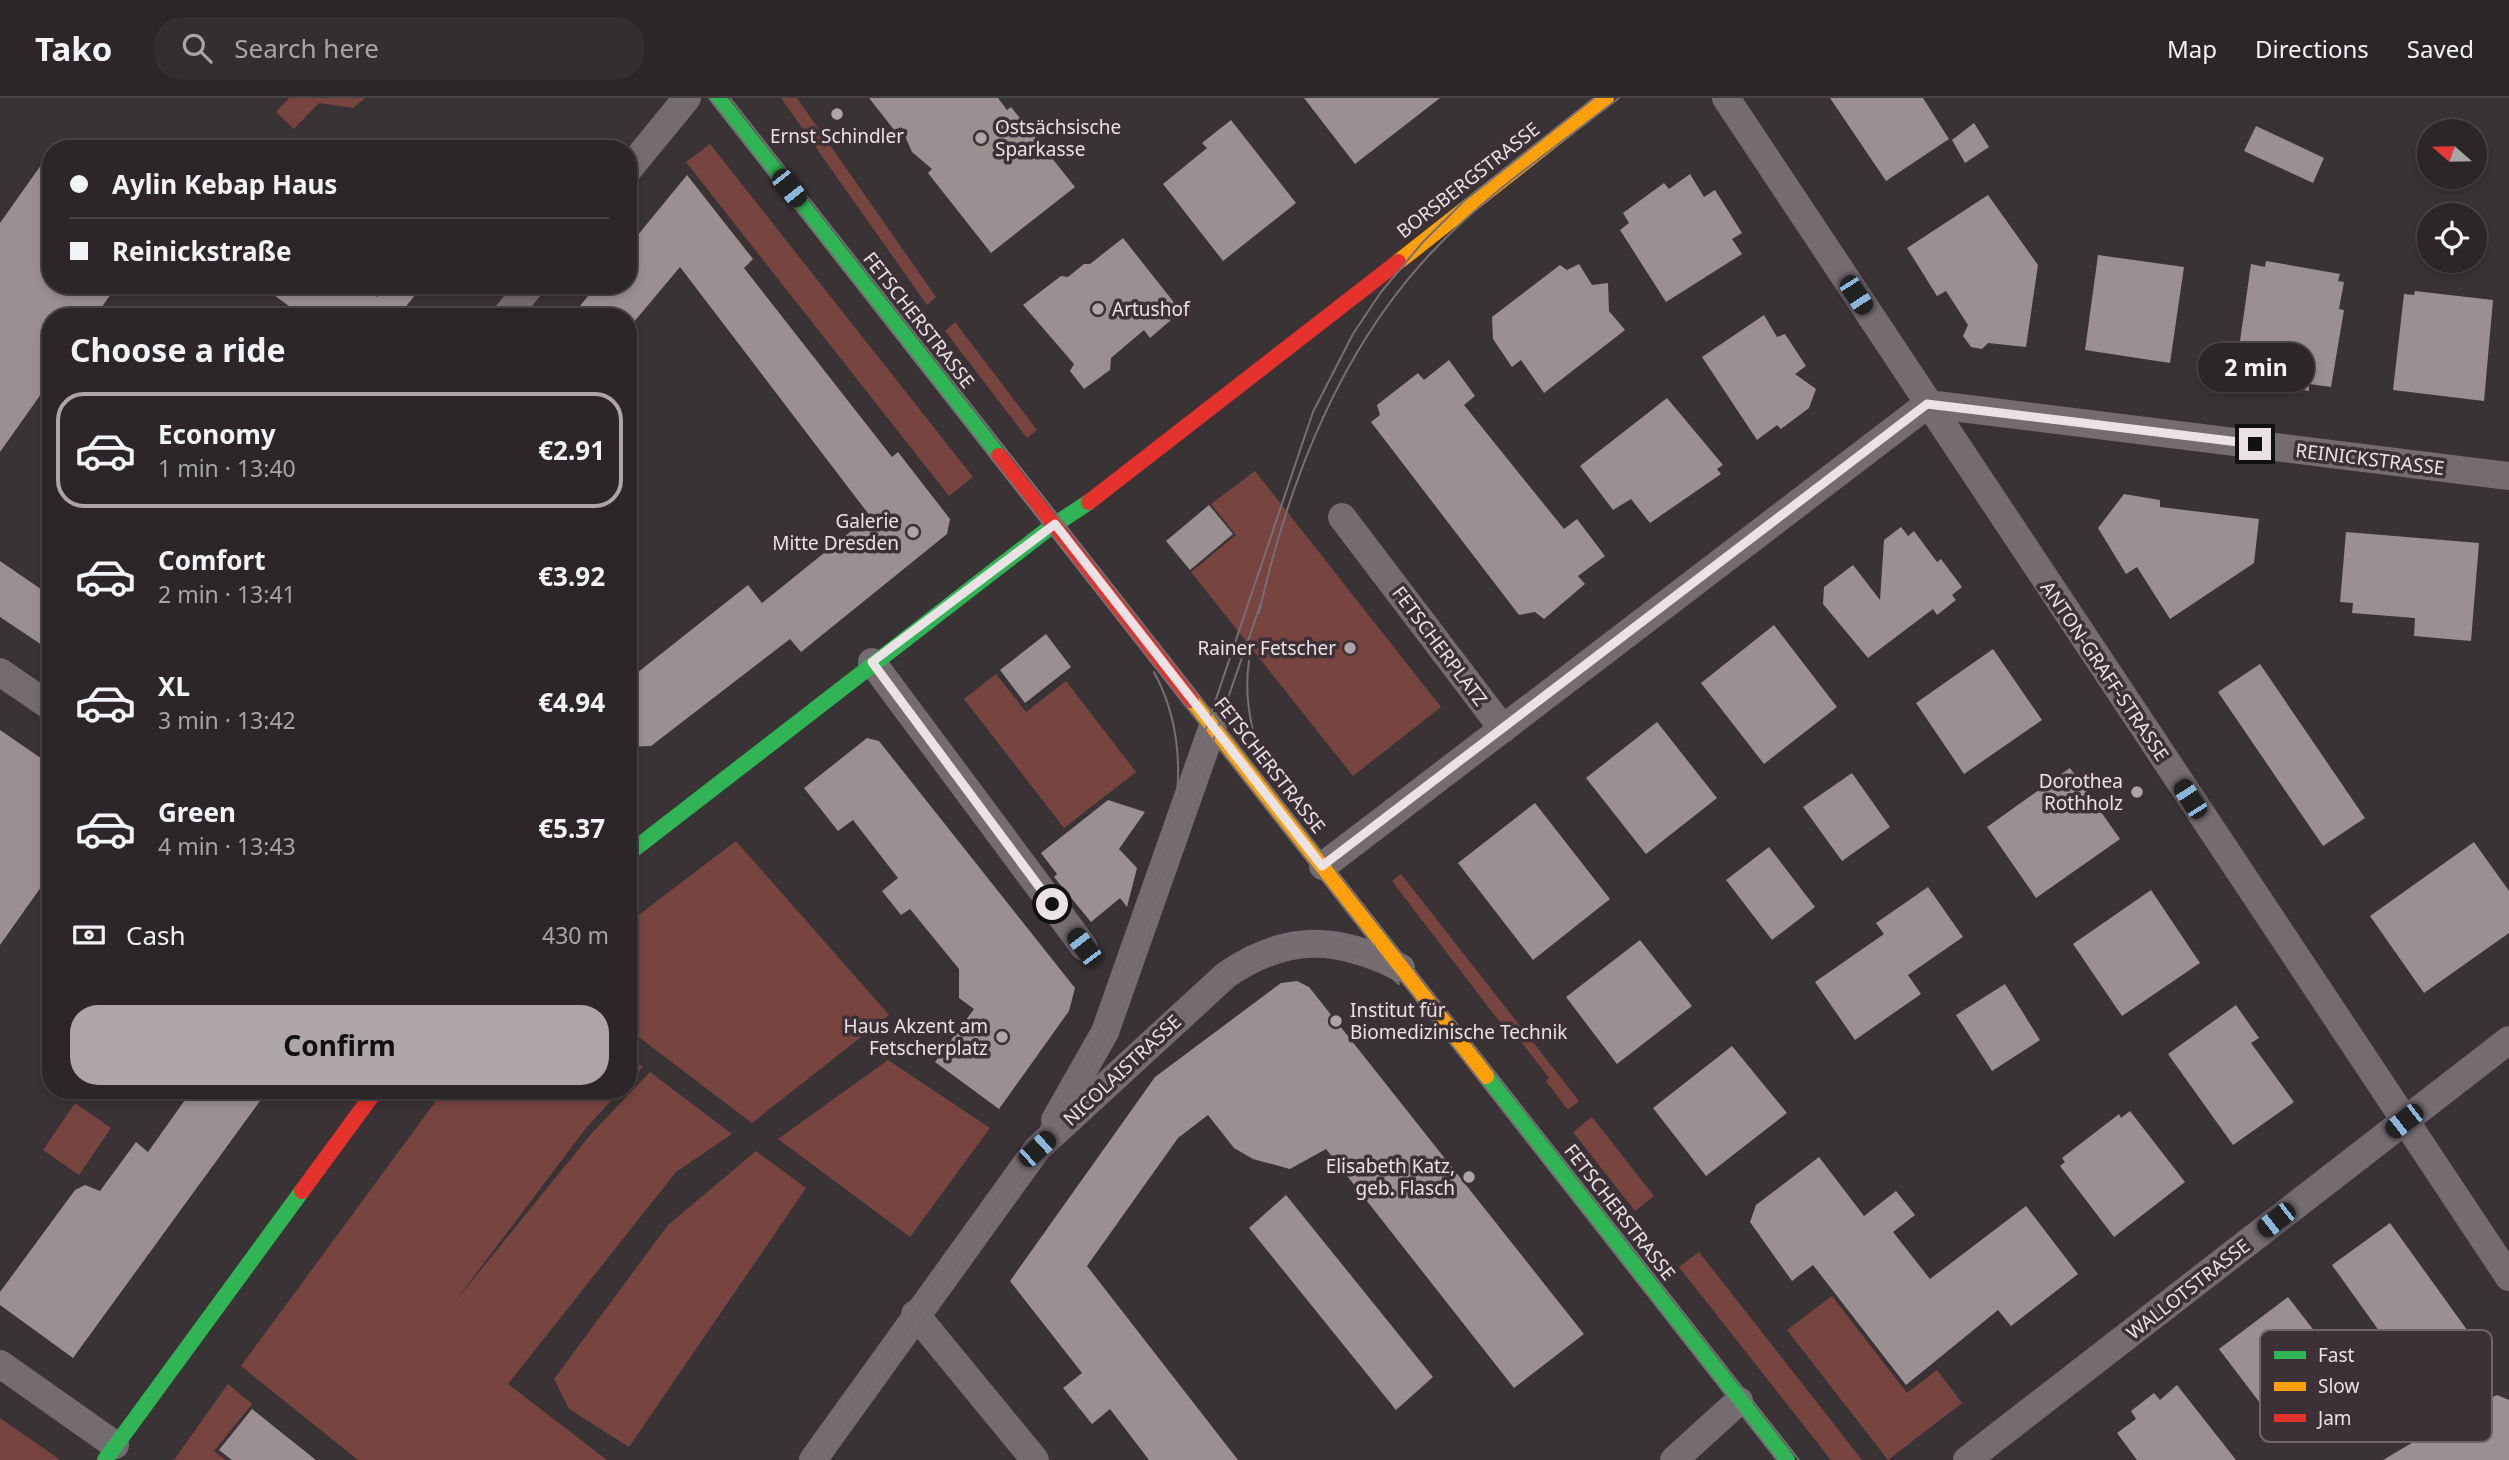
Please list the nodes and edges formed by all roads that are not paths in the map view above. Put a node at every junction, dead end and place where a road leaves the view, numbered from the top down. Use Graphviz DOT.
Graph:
graph roads {
  1 [pos="687,98"];
  2 [pos="718,98"];
  3 [pos="1606,98"];
  4 [pos="1726,98"];
  5 [pos="637,159"];
  6 [pos="524,294"];
  7 [pos="512,308"];
  8 [pos="1927,404"];
  9 [pos="2509,476"];
  10 [pos="1342,517"];
  11 [pos="1055,524"];
  12 [pos="872,662"];
  13 [pos="0,672"];
  14 [pos="42,701"];
  15 [pos="1213,726"];
  16 [pos="1503,729"];
  17 [pos="637,847"];
  18 [pos="1322,866"];
  19 [pos="1084,947"];
  20 [pos="1403,970"];
  21 [pos="2509,1040"];
  22 [pos="369,1099"];
  23 [pos="2404,1121"];
  24 [pos="1037,1149"];
  25 [pos="2509,1278"];
  26 [pos="915,1314"];
  27 [pos="0,1364"];
  28 [pos="1739,1401"];
  29 [pos="110,1452"];
  30 [pos="813,1460"];
  31 [pos="1035,1460"];
  32 [pos="1674,1460"];
  33 [pos="1787,1460"];
  34 [pos="1967,1460"];
  1 -- 5 [label="street"];
  2 -- 11 [label="main road, FETSCHERSTRASSE"];
  3 -- 11 [label="main road, BORSBERGSTRASSE"];
  4 -- 8 [label="street, ANTON-GRAFF-STRASSE"];
  6 -- 7 [label="street"];
  8 -- 9 [label="street, REINICKSTRASSE"];
  8 -- 16 [label="street"];
  8 -- 23 [label="street, ANTON-GRAFF-STRASSE"];
  10 -- 16 [label="street, FETSCHERPLATZ"];
  11 -- 12 [label="main road, BORSBERGSTRASSE"];
  11 -- 15 [label="main road, FETSCHERSTRASSE"];
  12 -- 17 [label="main road, BORSBERGSTRASSE"];
  12 -- 19 [label="street"];
  13 -- 14 [label="street"];
  15 -- 18 [label="main road, FETSCHERSTRASSE"];
  15 -- 24 [label="street"];
  16 -- 18 [label="street"];
  18 -- 20 [label="main road, FETSCHERSTRASSE"];
  20 -- 24 [label="street, NICOLAISTRASSE"];
  20 -- 28 [label="main road, FETSCHERSTRASSE"];
  21 -- 23 [label="street, WALLOTSTRASSE"];
  22 -- 29 [label="main road"];
  23 -- 25 [label="street, ANTON-GRAFF-STRASSE"];
  23 -- 34 [label="street, WALLOTSTRASSE"];
  24 -- 26 [label="street, NICOLAISTRASSE"];
  26 -- 30 [label="street, NICOLAISTRASSE"];
  26 -- 31 [label="street"];
  27 -- 29 [label="street"];
  28 -- 32 [label="street"];
  28 -- 33 [label="main road, FETSCHERSTRASSE"];
}
